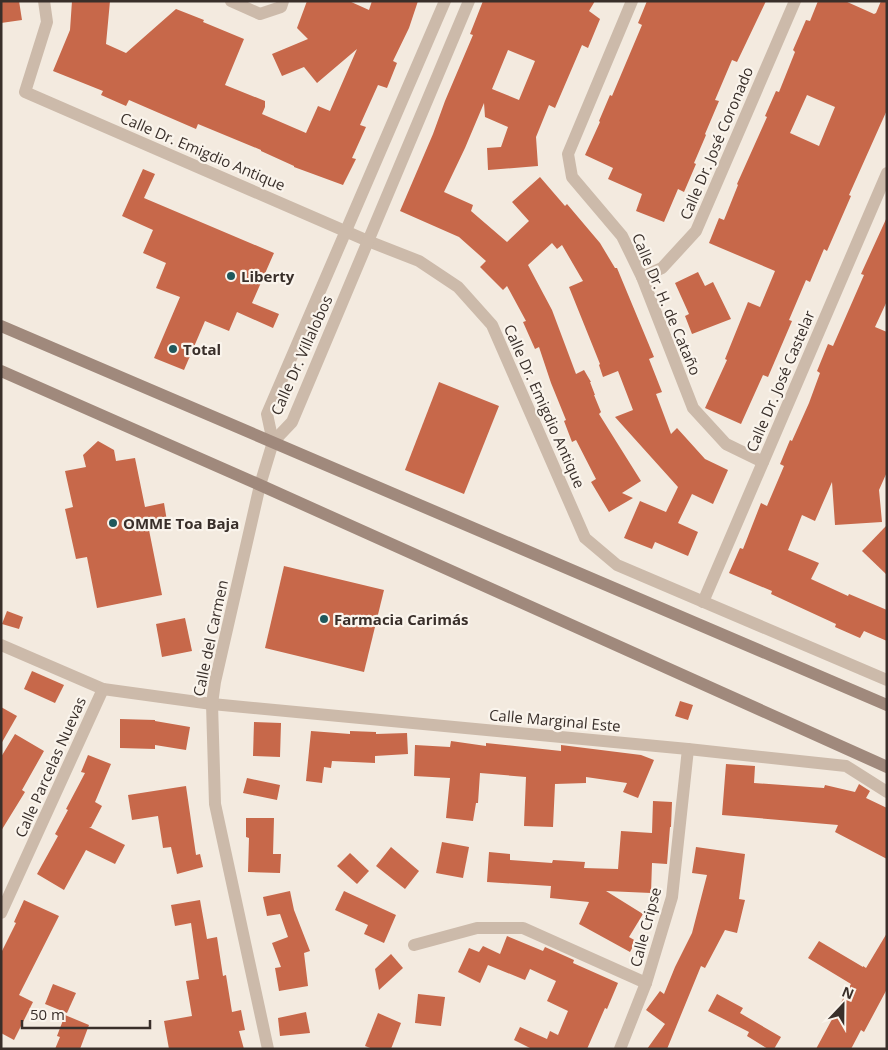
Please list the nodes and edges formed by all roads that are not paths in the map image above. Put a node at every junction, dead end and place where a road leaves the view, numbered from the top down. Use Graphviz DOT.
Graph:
graph roads {
  1 [pos="44,1"];
  2 [pos="231,1"];
  3 [pos="283,1"];
  4 [pos="446,1"];
  5 [pos="469,1"];
  6 [pos="632,1"];
  7 [pos="795,1"];
  8 [pos="887,173"];
  9 [pos="346,231"];
  10 [pos="368,240"];
  11 [pos="642,277"];
  12 [pos="1,326"];
  13 [pos="1,371"];
  14 [pos="273,442"];
  15 [pos="762,462"];
  16 [pos="260,485"];
  17 [pos="703,602"];
  18 [pos="1,645"];
  19 [pos="887,680"];
  20 [pos="103,690"];
  21 [pos="212,704"];
  22 [pos="887,705"];
  23 [pos="688,749"];
  24 [pos="887,767"];
  25 [pos="887,792"];
  26 [pos="1,913"];
  27 [pos="414,945"];
  28 [pos="646,983"];
  29 [pos="268,1049"];
  30 [pos="620,1049"];
  1 -- 9 [label="street, Calle Dr. Emigdio Antique"];
  2 -- 3 [label="street"];
  4 -- 9 [label="street, Calle Dr. Villalobos"];
  5 -- 10 [label="street, Calle Dr. Villalobos"];
  6 -- 11 [label="street, Calle Dr. H. de Cataño"];
  7 -- 11 [label="street, Calle Dr. José Coronado"];
  8 -- 15 [label="street, Calle Dr. José Castelar"];
  9 -- 10 [label="street, Calle Dr. Emigdio Antique"];
  9 -- 14 [label="street, Calle Dr. Villalobos"];
  10 -- 14 [label="street, Calle Dr. Villalobos"];
  10 -- 17 [label="street, Calle Dr. Emigdio Antique"];
  11 -- 15 [label="street, Calle Dr. H. de Cataño"];
  12 -- 14 [label="street"];
  13 -- 16 [label="street"];
  14 -- 16 [label="street, Calle del Carmen"];
  14 -- 22 [label="street"];
  15 -- 17 [label="street, Calle Dr. José Castelar"];
  16 -- 21 [label="street, Calle del Carmen"];
  16 -- 24 [label="street"];
  17 -- 19 [label="street, Calle Dr. Emigdio Antique"];
  18 -- 20 [label="street, Calle Marginal Este"];
  20 -- 21 [label="street, Calle Marginal Este"];
  20 -- 26 [label="street, Calle Parcelas Nuevas"];
  21 -- 23 [label="street, Calle Marginal Este"];
  21 -- 29 [label="street, Calle del Carmen"];
  23 -- 25 [label="street, Calle Marginal Este"];
  23 -- 28 [label="street, Calle Cripse"];
  27 -- 28 [label="street"];
  28 -- 30 [label="street, Calle Cripse"];
}
